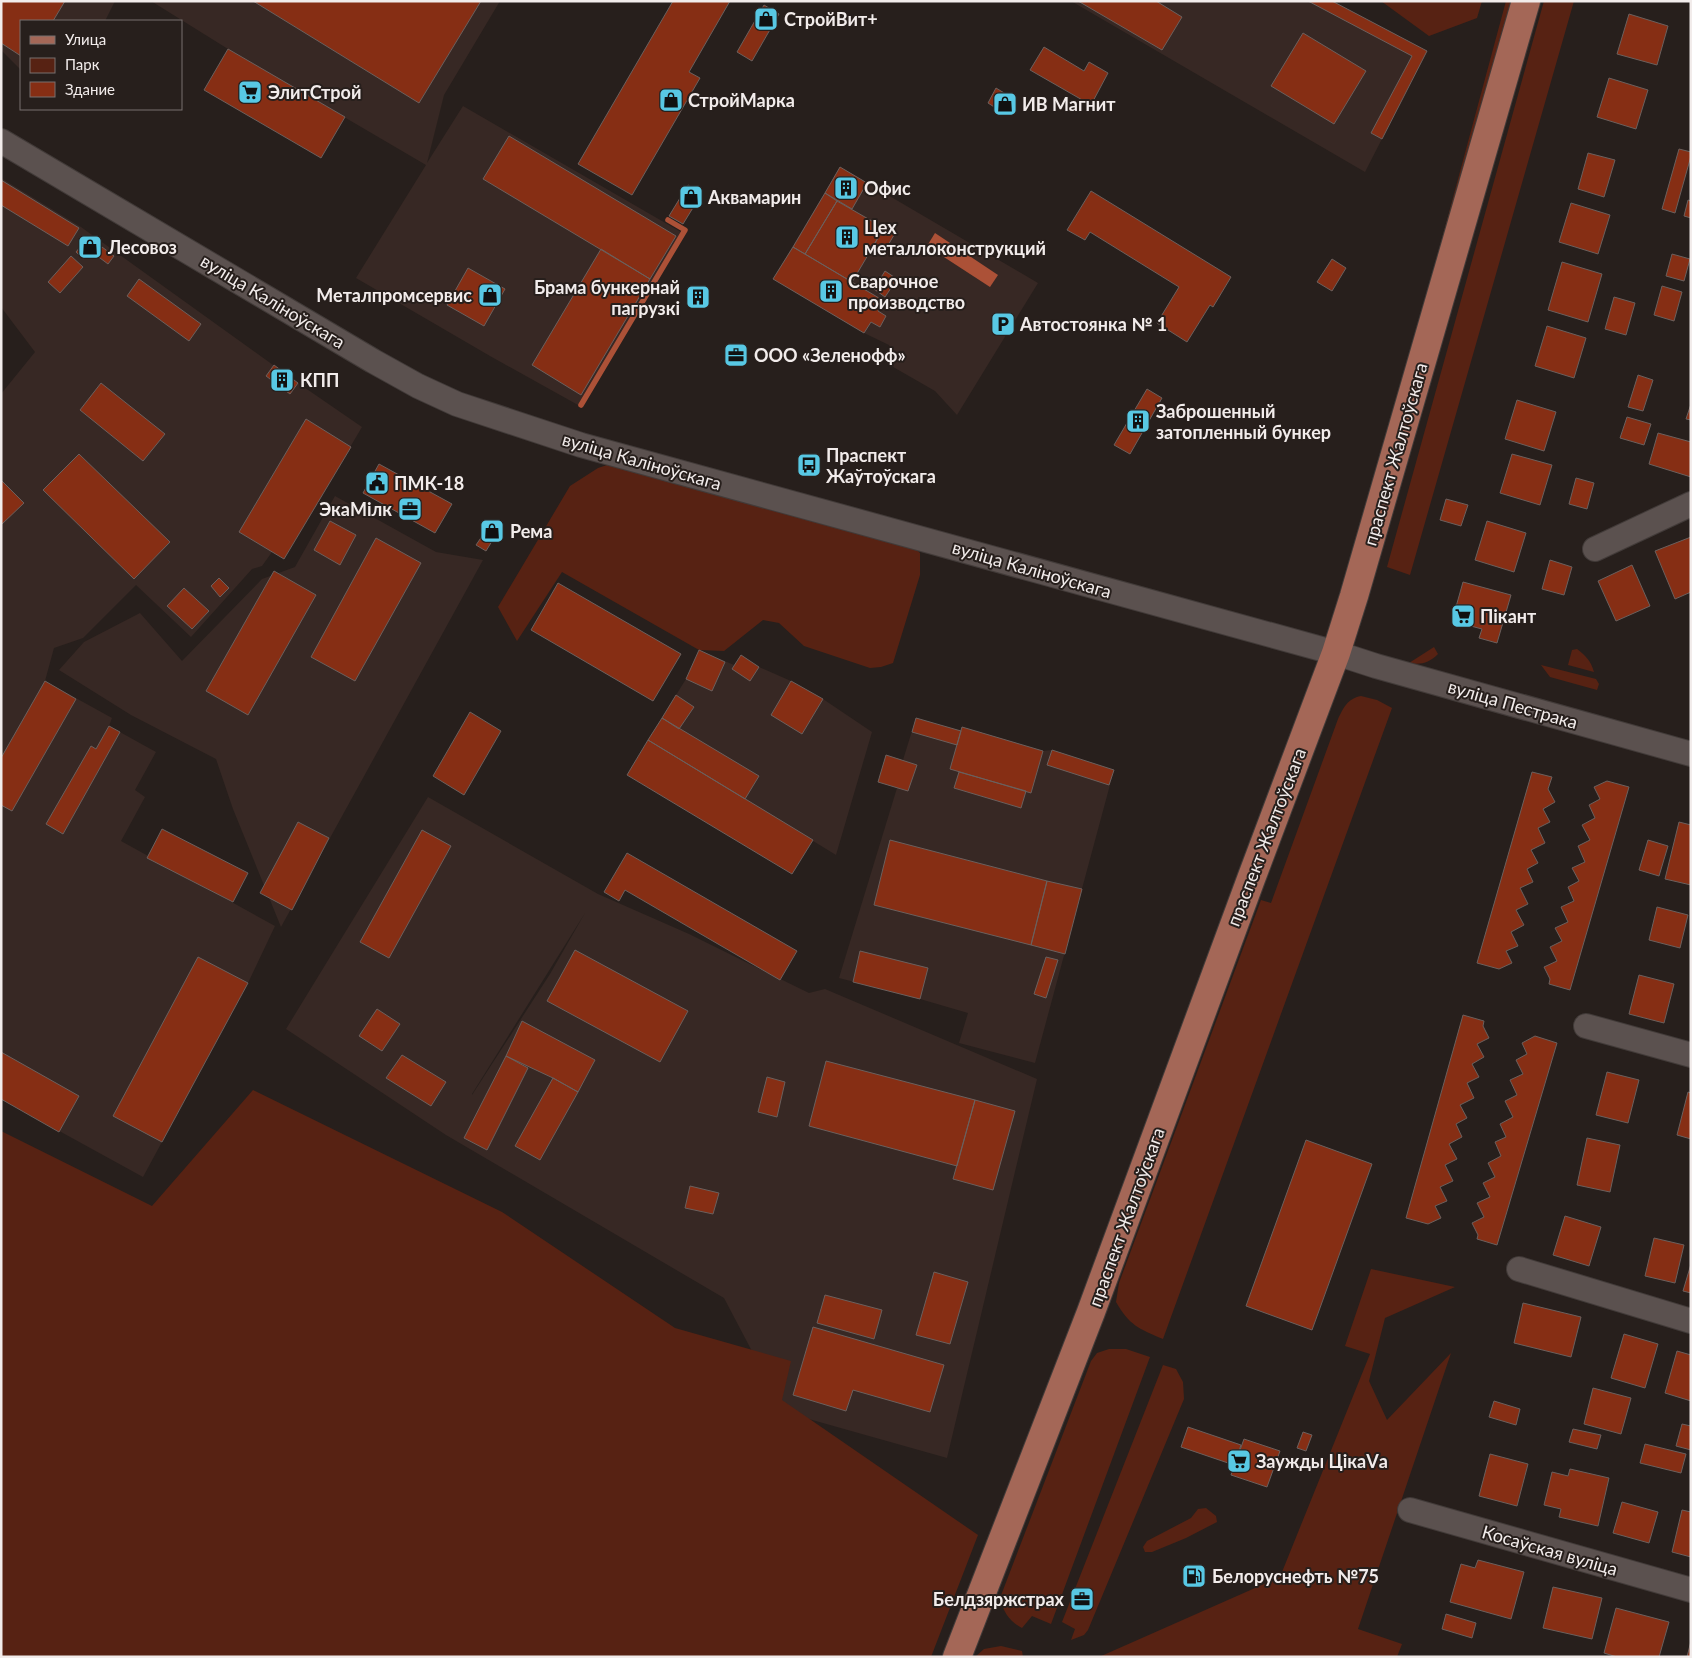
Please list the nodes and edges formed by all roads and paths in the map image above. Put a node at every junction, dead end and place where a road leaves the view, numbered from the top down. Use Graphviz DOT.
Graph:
graph roads {
  1 [pos="1526,1"];
  2 [pos="1,141"];
  3 [pos="1691,504"];
  4 [pos="1595,549"];
  5 [pos="1336,653"];
  6 [pos="1691,754"];
  7 [pos="1586,1026"];
  8 [pos="1691,1054"];
  9 [pos="1520,1269"];
  10 [pos="1691,1321"];
  11 [pos="1410,1510"];
  12 [pos="1691,1590"];
  13 [pos="957,1657"];
  1 -- 5 [label="main road, праспект Жалтоўскага"];
  2 -- 5 [label="street, вуліца Каліноўскага"];
  3 -- 4 [label="street"];
  5 -- 6 [label="street, вуліца Пестрака"];
  5 -- 13 [label="main road, праспект Жалтоўскага"];
  7 -- 8 [label="street"];
  9 -- 10 [label="street"];
  11 -- 12 [label="street, Косаўская вуліца"];
}
